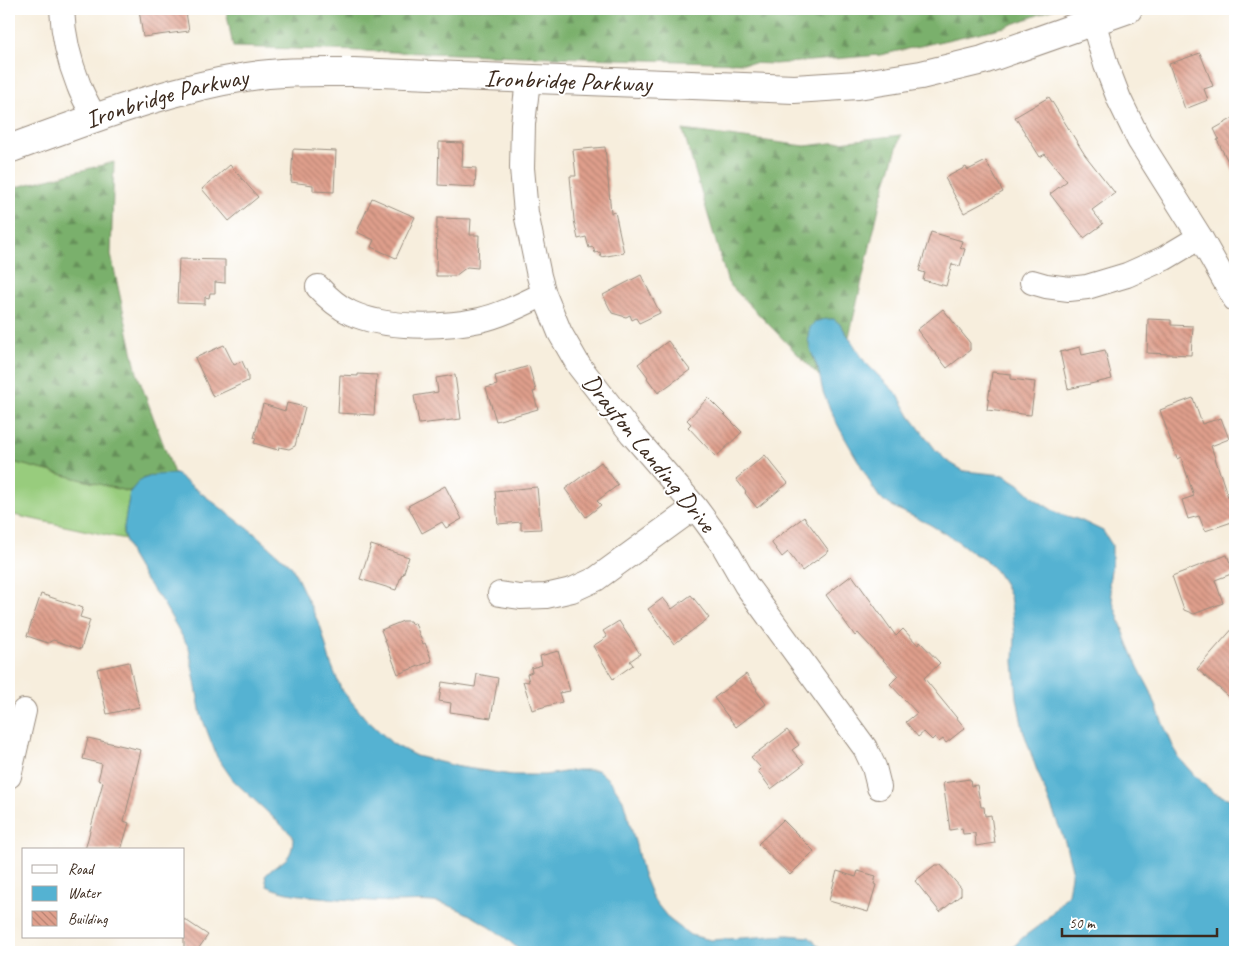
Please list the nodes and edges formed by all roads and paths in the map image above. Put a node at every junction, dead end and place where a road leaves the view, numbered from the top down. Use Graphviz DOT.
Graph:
graph roads {
  1 [pos="62,9"];
  2 [pos="1128,9"];
  3 [pos="1094,21"];
  4 [pos="528,80"];
  5 [pos="95,118"];
  6 [pos="9,149"];
  7 [pos="1200,237"];
  8 [pos="1032,282"];
  9 [pos="318,287"];
  10 [pos="544,294"];
  11 [pos="1235,299"];
  12 [pos="695,507"];
  13 [pos="500,594"];
  14 [pos="24,711"];
  15 [pos="9,776"];
  16 [pos="879,787"];
  1 -- 5 [label="street"];
  2 -- 3 [label="street, Ironbridge Parkway"];
  3 -- 4 [label="street, Ironbridge Parkway"];
  3 -- 7 [label="street"];
  4 -- 5 [label="street, Ironbridge Parkway"];
  4 -- 10 [label="street, Drayton Landing Drive"];
  5 -- 6 [label="street, Ironbridge Parkway"];
  7 -- 8 [label="street"];
  7 -- 11 [label="street"];
  9 -- 10 [label="street"];
  10 -- 12 [label="street, Drayton Landing Drive"];
  12 -- 13 [label="street"];
  12 -- 16 [label="street, Drayton Landing Drive"];
  14 -- 15 [label="street"];
}
